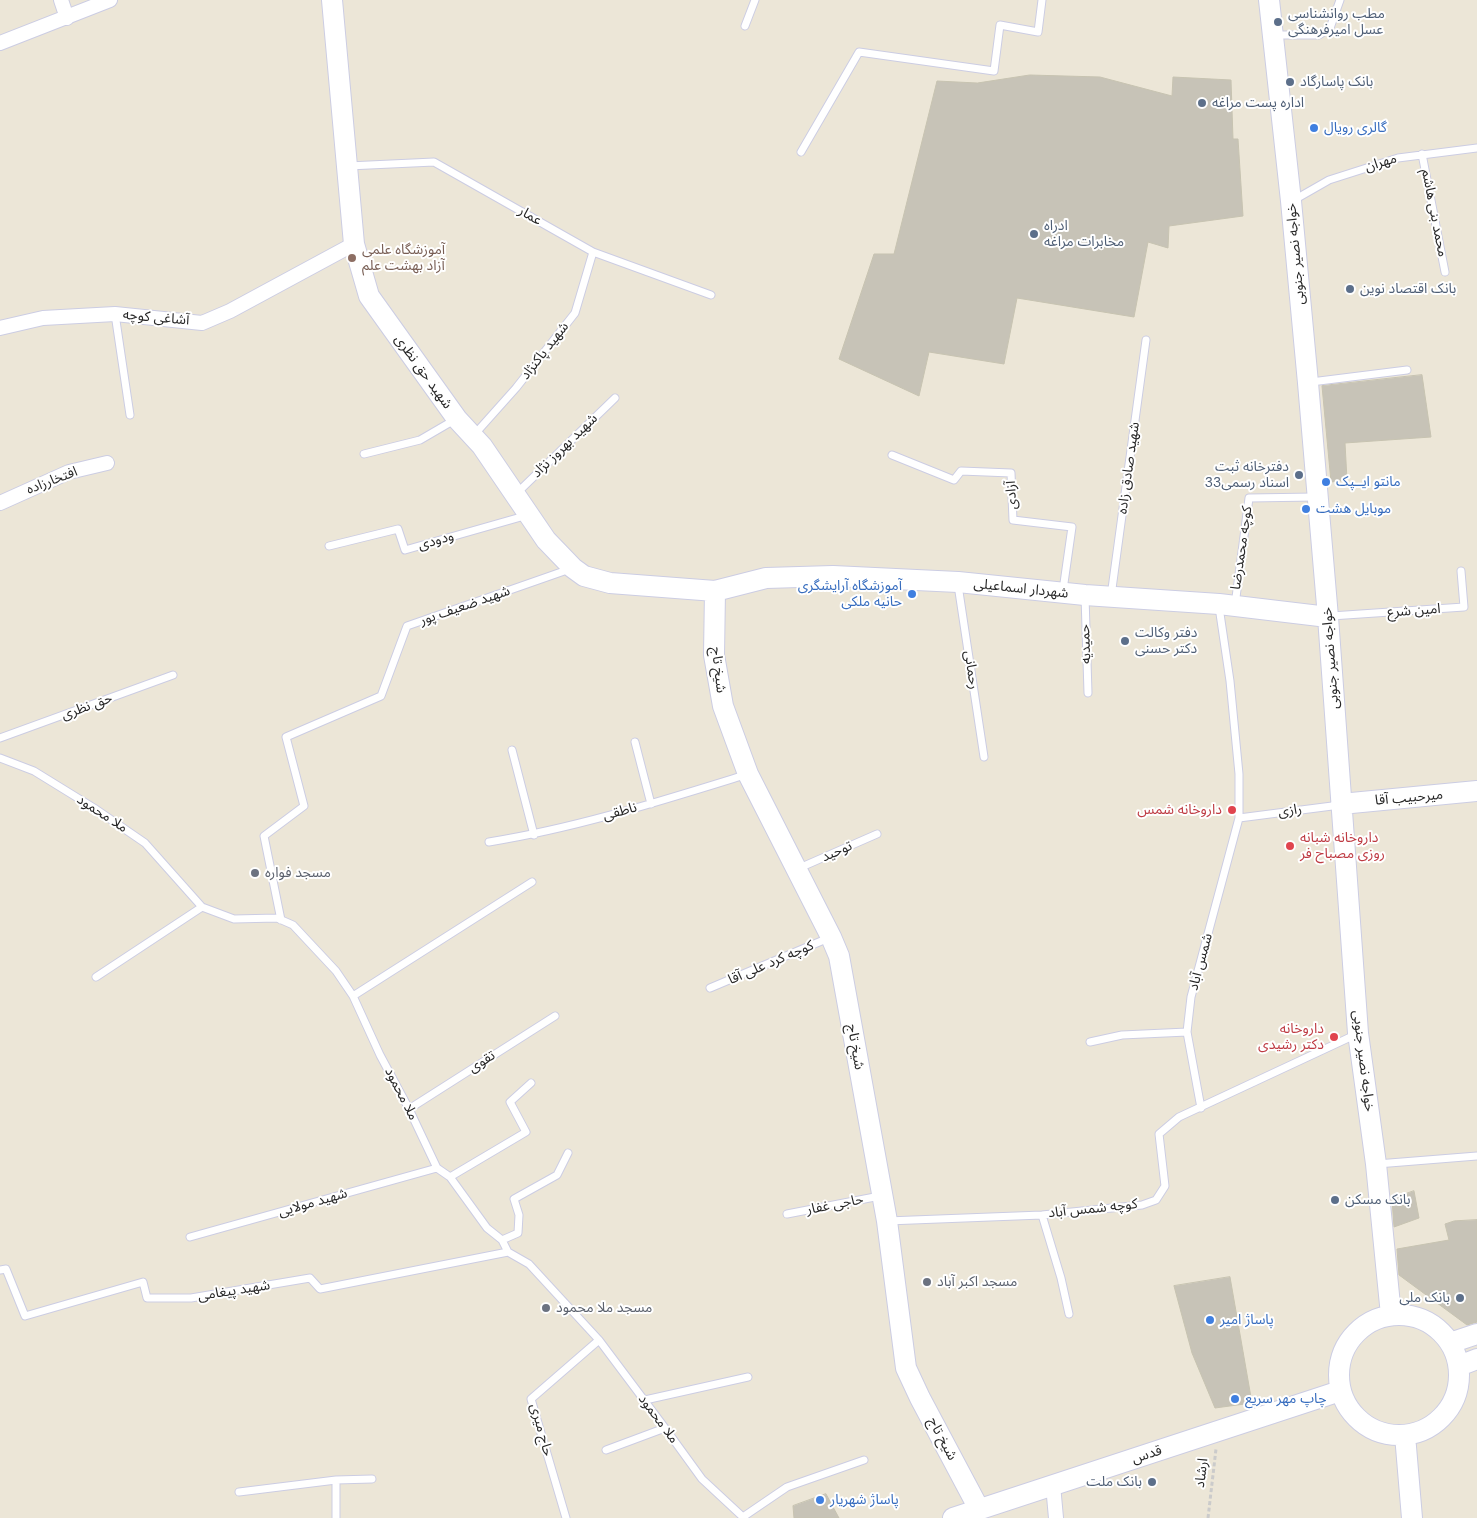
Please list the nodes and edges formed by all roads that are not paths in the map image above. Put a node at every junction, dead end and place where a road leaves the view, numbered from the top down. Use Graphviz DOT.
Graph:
graph roads {
  1 [pos="60,0"];
  2 [pos="110,0"];
  3 [pos="332,0"];
  4 [pos="755,0"];
  5 [pos="1042,0"];
  6 [pos="1269,0"];
  7 [pos="1340,0"];
  8 [pos="67,18"];
  9 [pos="745,26"];
  10 [pos="1272,35"];
  11 [pos="0,43"];
  12 [pos="1477,148"];
  13 [pos="801,152"];
  14 [pos="1422,154"];
  15 [pos="348,166"];
  16 [pos="1291,201"];
  17 [pos="354,244"];
  18 [pos="592,252"];
  19 [pos="1446,272"];
  20 [pos="711,295"];
  21 [pos="115,314"];
  22 [pos="0,328"];
  23 [pos="1146,340"];
  24 [pos="1407,370"];
  25 [pos="1308,383"];
  26 [pos="616,398"];
  27 [pos="130,415"];
  28 [pos="457,419"];
  29 [pos="473,435"];
  30 [pos="364,454"];
  31 [pos="892,454"];
  32 [pos="106,463"];
  33 [pos="514,495"];
  34 [pos="1316,497"];
  35 [pos="0,503"];
  36 [pos="528,515"];
  37 [pos="329,546"];
  38 [pos="573,568"];
  39 [pos="1461,571"];
  40 [pos="958,582"];
  41 [pos="715,591"];
  42 [pos="1062,593"];
  43 [pos="1085,595"];
  44 [pos="1111,596"];
  45 [pos="1227,605"];
  46 [pos="1328,617"];
  47 [pos="173,676"];
  48 [pos="1088,693"];
  49 [pos="0,738"];
  50 [pos="635,742"];
  51 [pos="512,750"];
  52 [pos="984,757"];
  53 [pos="0,758"];
  54 [pos="748,774"];
  55 [pos="1477,791"];
  56 [pos="651,804"];
  57 [pos="1342,804"];
  58 [pos="1239,818"];
  59 [pos="878,834"];
  60 [pos="534,835"];
  61 [pos="489,842"];
  62 [pos="797,869"];
  63 [pos="532,882"];
  64 [pos="202,907"];
  65 [pos="281,920"];
  66 [pos="831,937"];
  67 [pos="96,977"];
  68 [pos="710,988"];
  69 [pos="353,996"];
  70 [pos="554,1016"];
  71 [pos="1186,1032"];
  72 [pos="1358,1033"];
  73 [pos="1090,1042"];
  74 [pos="530,1083"];
  75 [pos="409,1108"];
  76 [pos="1200,1108"];
  77 [pos="568,1153"];
  78 [pos="1477,1156"];
  79 [pos="1376,1164"];
  80 [pos="437,1168"];
  81 [pos="450,1177"];
  82 [pos="883,1195"];
  83 [pos="787,1214"];
  84 [pos="1042,1215"];
  85 [pos="887,1221"];
  86 [pos="190,1237"];
  87 [pos="502,1240"];
  88 [pos="508,1252"];
  89 [pos="0,1270"];
  90 [pos="1069,1314"];
  91 [pos="1391,1315"];
  92 [pos="1477,1334"];
  93 [pos="598,1340"];
  94 [pos="1450,1343"];
  95 [pos="1468,1363"];
  96 [pos="748,1377"];
  97 [pos="1340,1391"];
  98 [pos="645,1400"];
  99 [pos="666,1428"];
  100 [pos="1405,1435"];
  101 [pos="606,1450"];
  102 [pos="864,1460"];
  103 [pos="372,1479"];
  104 [pos="336,1480"];
  105 [pos="1053,1486"];
  106 [pos="239,1492"];
  107 [pos="980,1509"];
  108 [pos="336,1518"];
  109 [pos="566,1518"];
  110 [pos="744,1518"];
  111 [pos="953,1518"];
  112 [pos="1056,1518"];
  113 [pos="1412,1518"];
  1 -- 8 [label="street"];
  2 -- 8 [label="street"];
  3 -- 15 [label="street, شهید حق نظری"];
  4 -- 9 [label="lane"];
  5 -- 13 [label="lane"];
  6 -- 10 [label="street, خواجه نصیر جنوبی"];
  7 -- 10 [label="lane"];
  8 -- 11 [label="street"];
  10 -- 16 [label="street, خواجه نصیر جنوبی"];
  12 -- 14 [label="lane, مهران"];
  14 -- 16 [label="lane, مهران"];
  14 -- 19 [label="lane, محمد بنی هاشم"];
  15 -- 17 [label="street, شهید حق نظری"];
  15 -- 18 [label="lane, عمار"];
  16 -- 25 [label="street, خواجه نصیر جنوبی"];
  17 -- 21 [label="street, آشاغی کوچه"];
  17 -- 28 [label="street, شهید حق نظری"];
  18 -- 20 [label="lane, عمار"];
  18 -- 29 [label="lane, شهید پاکنژاد"];
  21 -- 22 [label="street, آشاغی کوچه"];
  21 -- 27 [label="lane"];
  23 -- 44 [label="lane, شهید صادق زاده"];
  24 -- 25 [label="lane"];
  25 -- 34 [label="street, خواجه نصیر جنوبی"];
  26 -- 33 [label="lane, شهید بهروز نژاد"];
  28 -- 29 [label="street, شهید حق نظری"];
  28 -- 30 [label="lane"];
  29 -- 33 [label="street, شهید حق نظری"];
  31 -- 42 [label="lane, آزادی"];
  32 -- 35 [label="street, افتخارزاده"];
  33 -- 36 [label="street, شهید حق نظری"];
  34 -- 45 [label="lane, کوچه محمدرضا"];
  34 -- 46 [label="street, خواجه نصیر جنوبی"];
  36 -- 37 [label="lane, ودودی"];
  36 -- 38 [label="street, شهید حق نظری"];
  38 -- 41 [label="street, شهید حق نظری"];
  38 -- 65 [label="lane, شهید ضعیف پور"];
  39 -- 46 [label="lane, امین شرع"];
  40 -- 41 [label="street, شهردار اسماعیلی"];
  40 -- 42 [label="street, شهردار اسماعیلی"];
  40 -- 52 [label="lane, رحمانی"];
  41 -- 54 [label="street, شیخ تاج"];
  42 -- 43 [label="street, شهردار اسماعیلی"];
  43 -- 44 [label="street, شهردار اسماعیلی"];
  43 -- 48 [label="lane, حمیدیه"];
  44 -- 45 [label="street, شهردار اسماعیلی"];
  45 -- 46 [label="street, شهردار اسماعیلی"];
  45 -- 58 [label="lane, شمس آباد"];
  46 -- 57 [label="street, خواجه نصیر جنوبی"];
  47 -- 49 [label="lane, حق نظری"];
  50 -- 56 [label="lane"];
  51 -- 60 [label="lane"];
  53 -- 64 [label="lane, ملا محمود"];
  54 -- 56 [label="lane, ناطقی"];
  54 -- 62 [label="street, شیخ تاج"];
  55 -- 57 [label="street, میرحبیب آقا"];
  56 -- 60 [label="lane, ناطقی"];
  57 -- 58 [label="lane, رازی"];
  57 -- 72 [label="street, خواجه نصیر جنوبی"];
  58 -- 71 [label="lane, شمس آباد"];
  59 -- 62 [label="lane, توحید"];
  60 -- 61 [label="lane, ناطقی"];
  62 -- 66 [label="street, شیخ تاج"];
  63 -- 69 [label="lane"];
  64 -- 65 [label="lane, ملا محمود"];
  64 -- 67 [label="lane"];
  65 -- 69 [label="lane, ملا محمود"];
  66 -- 68 [label="lane, کوچه کرد علی آقا"];
  66 -- 82 [label="street, شیخ تاج"];
  69 -- 75 [label="lane, ملا محمود"];
  70 -- 75 [label="lane, تقوی"];
  71 -- 73 [label="lane"];
  71 -- 76 [label="lane, شمس آباد"];
  72 -- 76 [label="lane, کوچه شمس آباد"];
  72 -- 79 [label="street, خواجه نصیر جنوبی"];
  74 -- 81 [label="lane"];
  75 -- 80 [label="lane, ملا محمود"];
  76 -- 84 [label="lane, کوچه شمس آباد"];
  77 -- 87 [label="lane"];
  78 -- 79 [label="lane"];
  79 -- 91 [label="street, خواجه نصیر جنوبی"];
  80 -- 81 [label="lane"];
  80 -- 86 [label="lane, شهید مولایی"];
  81 -- 87 [label="lane"];
  82 -- 83 [label="lane, حاجی غفار"];
  82 -- 85 [label="street, شیخ تاج"];
  84 -- 85 [label="lane, کوچه شمس آباد"];
  84 -- 90 [label="lane"];
  85 -- 107 [label="street, شیخ تاج"];
  87 -- 88 [label="lane"];
  88 -- 89 [label="lane, شهید پیغامی"];
  88 -- 93 [label="lane, ملا محمود"];
  91 -- 94 [label="street"];
  91 -- 97 [label="street"];
  92 -- 94 [label="street"];
  93 -- 98 [label="lane, ملا محمود"];
  93 -- 109 [label="lane, حاج میری"];
  94 -- 95 [label="street"];
  95 -- 100 [label="street"];
  96 -- 98 [label="lane"];
  97 -- 100 [label="street"];
  97 -- 105 [label="street, قدس"];
  98 -- 99 [label="lane, ملا محمود"];
  99 -- 101 [label="lane"];
  99 -- 110 [label="lane, ملا محمود"];
  100 -- 113 [label="street"];
  102 -- 110 [label="lane"];
  103 -- 104 [label="lane"];
  104 -- 106 [label="lane"];
  104 -- 108 [label="lane"];
  105 -- 107 [label="street, قدس"];
  105 -- 112 [label="street"];
  107 -- 111 [label="street, قدس"];
}
